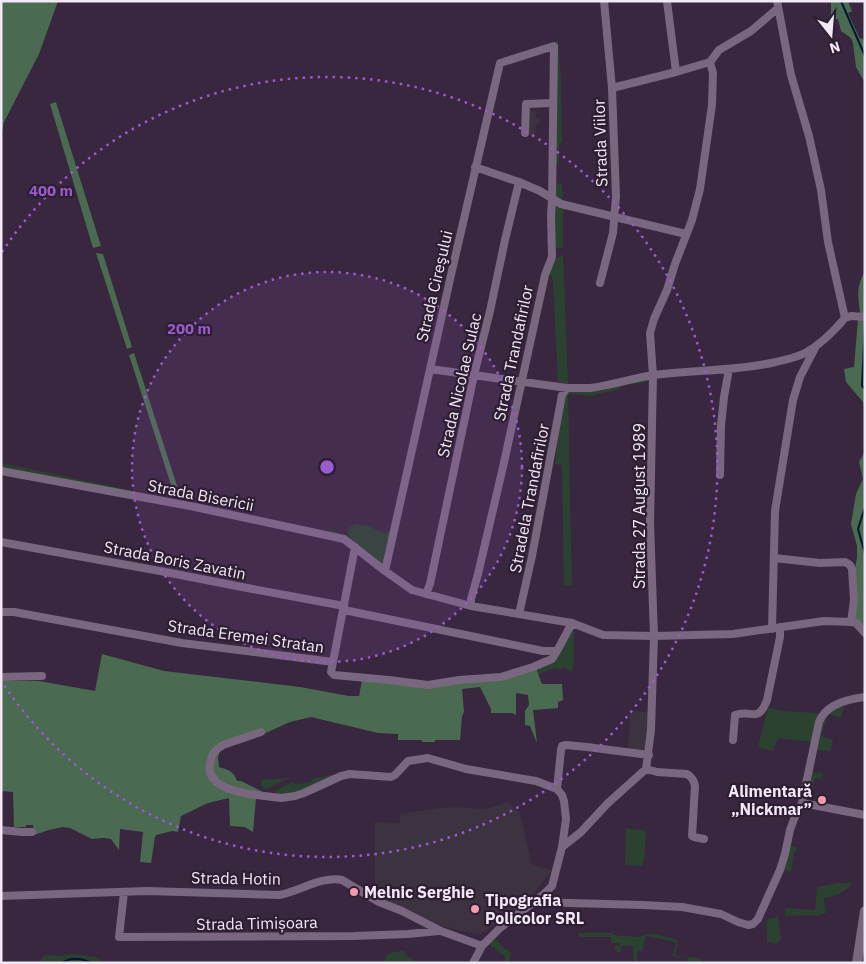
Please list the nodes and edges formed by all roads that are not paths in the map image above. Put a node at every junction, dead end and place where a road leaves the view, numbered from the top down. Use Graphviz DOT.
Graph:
graph roads {
  1 [pos="604,1"];
  2 [pos="667,1"];
  3 [pos="778,4"];
  4 [pos="554,46"];
  5 [pos="710,62"];
  6 [pos="676,72"];
  7 [pos="612,88"];
  8 [pos="553,103"];
  9 [pos="525,133"];
  10 [pos="475,166"];
  11 [pos="519,182"];
  12 [pos="552,200"];
  13 [pos="615,217"];
  14 [pos="686,234"];
  15 [pos="600,283"];
  16 [pos="862,317"];
  17 [pos="845,318"];
  18 [pos="816,346"];
  19 [pos="797,356"];
  20 [pos="430,369"];
  21 [pos="729,369"];
  22 [pos="474,375"];
  23 [pos="653,376"];
  24 [pos="800,377"];
  25 [pos="521,382"];
  26 [pos="568,388"];
  27 [pos="1,471"];
  28 [pos="720,475"];
  29 [pos="1,542"];
  30 [pos="355,548"];
  31 [pos="774,558"];
  32 [pos="385,572"];
  33 [pos="426,594"];
  34 [pos="471,606"];
  35 [pos="344,608"];
  36 [pos="1,612"];
  37 [pos="519,614"];
  38 [pos="851,622"];
  39 [pos="572,623"];
  40 [pos="780,627"];
  41 [pos="772,629"];
  42 [pos="865,634"];
  43 [pos="654,636"];
  44 [pos="557,651"];
  45 [pos="333,662"];
  46 [pos="42,676"];
  47 [pos="1,677"];
  48 [pos="865,697"];
  49 [pos="260,732"];
  50 [pos="732,740"];
  51 [pos="649,755"];
  52 [pos="646,769"];
  53 [pos="557,789"];
  54 [pos="802,803"];
  55 [pos="865,815"];
  56 [pos="1,830"];
  57 [pos="32,832"];
  58 [pos="704,839"];
  59 [pos="562,847"];
  60 [pos="124,892"];
  61 [pos="1,896"];
  62 [pos="533,902"];
  63 [pos="865,911"];
  64 [pos="441,931"];
  65 [pos="482,946"];
  66 [pos="473,963"];
  67 [pos="857,963"];
  1 -- 7 [label="street, Strada Viilor"];
  2 -- 6 [label="street"];
  3 -- 5 [label="street"];
  3 -- 17 [label="street"];
  4 -- 8 [label="street, Strada Trandafirilor"];
  4 -- 10 [label="street, Strada Cireşului"];
  5 -- 6 [label="street"];
  5 -- 14 [label="street, Strada 27 August 1989"];
  6 -- 7 [label="street"];
  7 -- 13 [label="street, Strada Viilor"];
  8 -- 9 [label="street"];
  8 -- 12 [label="street, Strada Trandafirilor"];
  10 -- 11 [label="street"];
  10 -- 20 [label="street, Strada Cireşului"];
  11 -- 12 [label="street"];
  11 -- 22 [label="street, Strada Nicolae Sulac"];
  12 -- 13 [label="street"];
  12 -- 25 [label="street, Strada Trandafirilor"];
  13 -- 14 [label="street"];
  13 -- 15 [label="street, Strada Viilor"];
  14 -- 23 [label="street, Strada 27 August 1989"];
  16 -- 17 [label="street"];
  17 -- 18 [label="street"];
  18 -- 19 [label="street"];
  18 -- 24 [label="street"];
  19 -- 21 [label="street"];
  19 -- 24 [label="street"];
  20 -- 22 [label="street"];
  20 -- 32 [label="street, Strada Cireşului"];
  21 -- 23 [label="street"];
  21 -- 28 [label="street"];
  22 -- 25 [label="street"];
  22 -- 33 [label="street, Strada Nicolae Sulac"];
  23 -- 26 [label="street"];
  23 -- 43 [label="street, Strada 27 August 1989"];
  24 -- 31 [label="street"];
  25 -- 26 [label="street"];
  25 -- 34 [label="street, Strada Trandafirilor"];
  26 -- 37 [label="street, Stradela Trandafirilor"];
  27 -- 30 [label="street, Strada Bisericii"];
  29 -- 35 [label="street, Strada Boris Zavatin"];
  30 -- 32 [label="street, Strada Bisericii"];
  30 -- 35 [label="street"];
  31 -- 38 [label="street"];
  31 -- 41 [label="street"];
  32 -- 33 [label="street, Strada Bisericii"];
  33 -- 34 [label="street, Strada Bisericii"];
  34 -- 37 [label="street, Strada Bisericii"];
  35 -- 44 [label="street, Strada Boris Zavatin"];
  35 -- 45 [label="street"];
  36 -- 45 [label="street, Strada Eremei Stratan"];
  37 -- 39 [label="street, Strada Bisericii"];
  38 -- 40 [label="street"];
  38 -- 42 [label="street"];
  39 -- 43 [label="street"];
  39 -- 44 [label="street"];
  40 -- 41 [label="street"];
  40 -- 50 [label="street"];
  41 -- 43 [label="street"];
  43 -- 51 [label="street, Strada 27 August 1989"];
  44 -- 45 [label="street, Strada Eremei Stratan"];
  46 -- 47 [label="street"];
  48 -- 54 [label="street"];
  49 -- 53 [label="street"];
  51 -- 52 [label="street, Strada 27 August 1989"];
  51 -- 53 [label="street"];
  52 -- 58 [label="street"];
  52 -- 59 [label="street"];
  53 -- 59 [label="street"];
  54 -- 55 [label="street"];
  54 -- 62 [label="street"];
  56 -- 57 [label="street"];
  59 -- 62 [label="street"];
  60 -- 61 [label="street, Strada Hotin"];
  60 -- 64 [label="street, Strada Hotin"];
  60 -- 64 [label="street, Strada Timișoara"];
  62 -- 65 [label="street"];
  63 -- 67 [label="street"];
  64 -- 65 [label="street, Strada Hotin"];
  65 -- 66 [label="street"];
}
